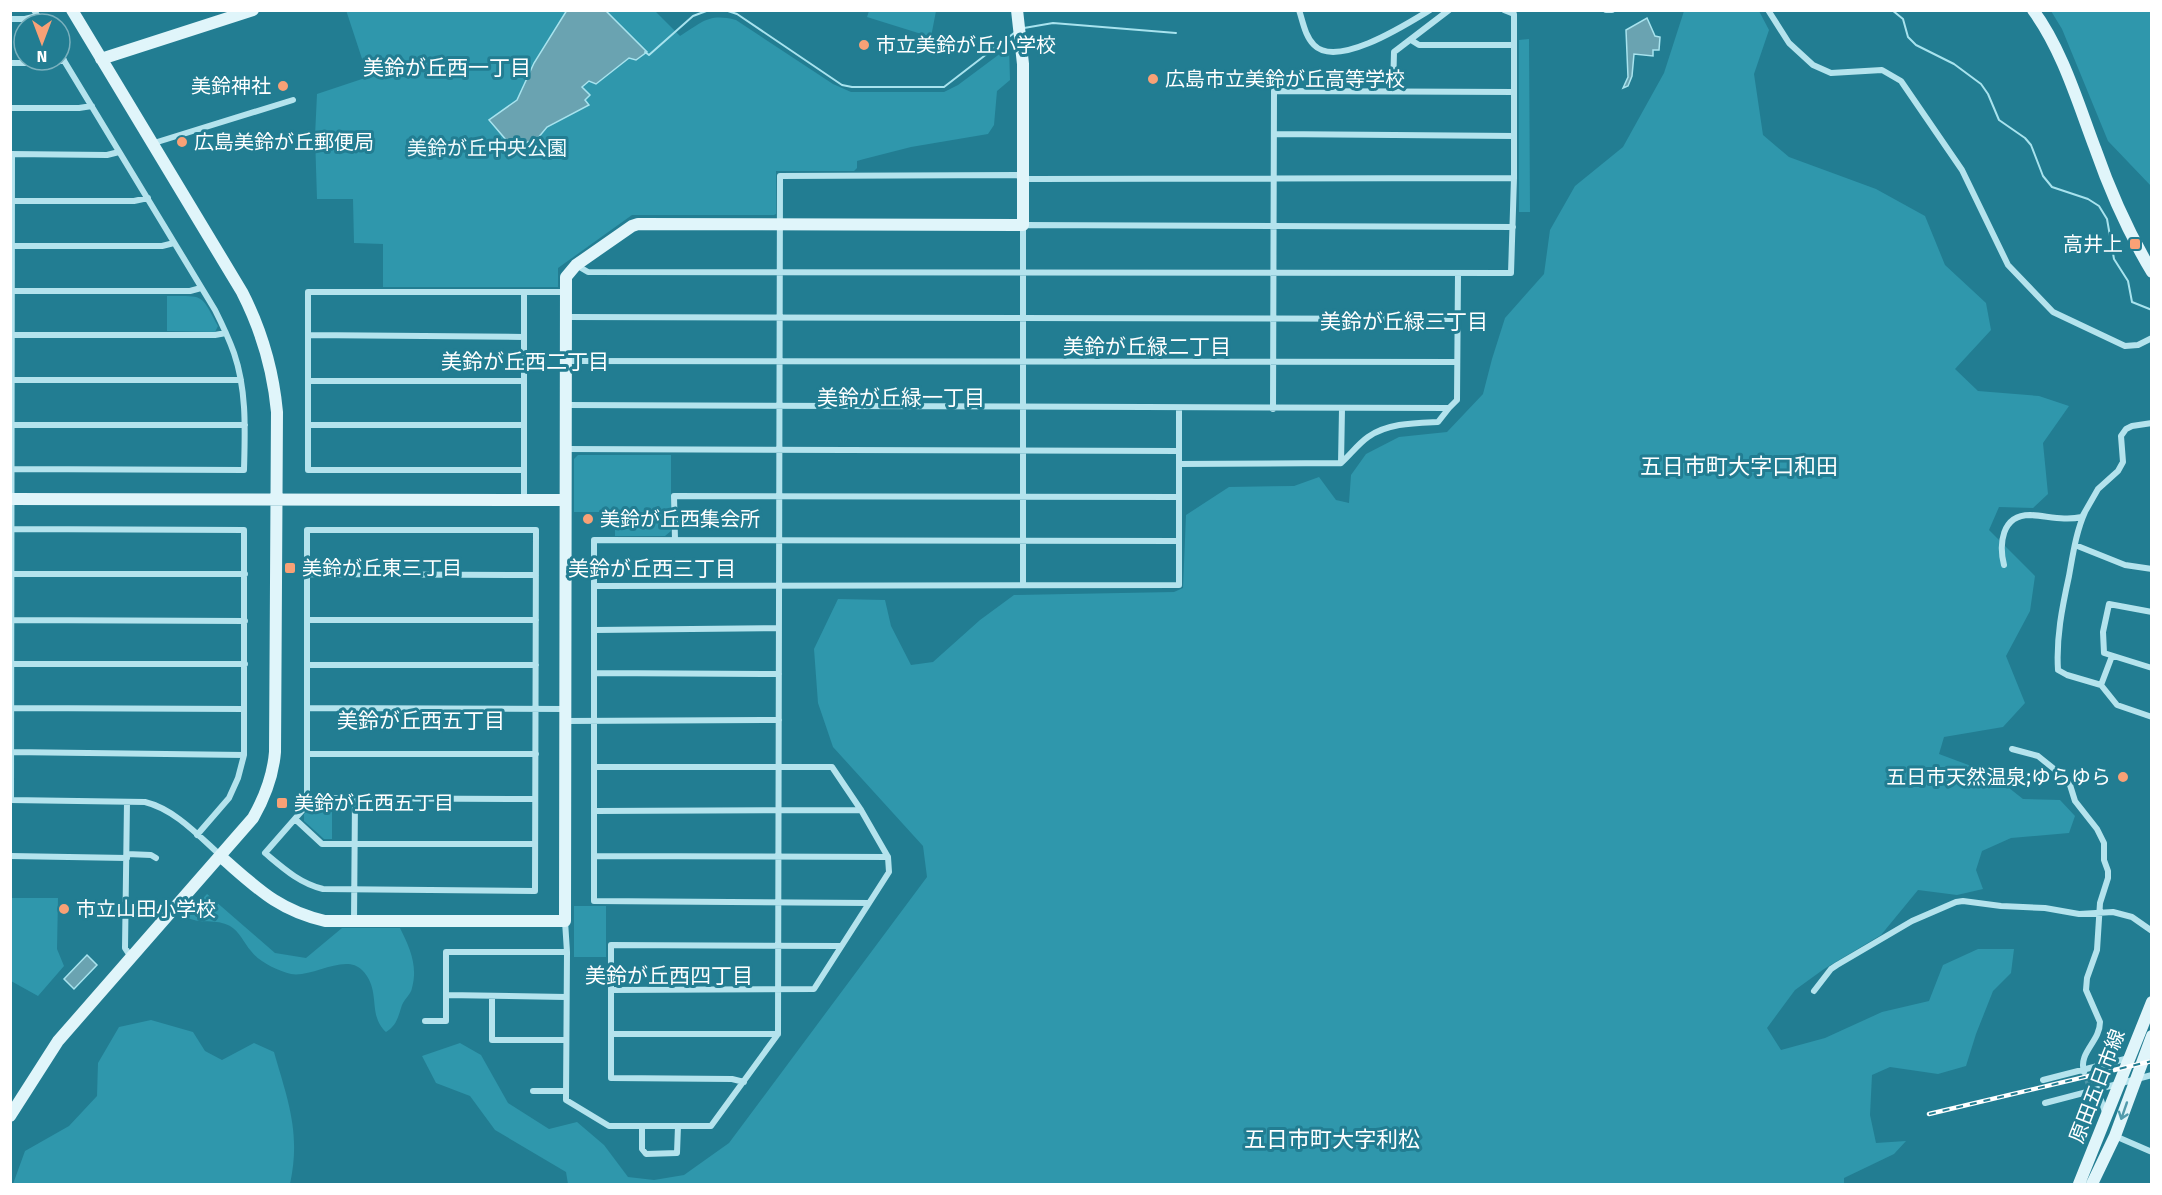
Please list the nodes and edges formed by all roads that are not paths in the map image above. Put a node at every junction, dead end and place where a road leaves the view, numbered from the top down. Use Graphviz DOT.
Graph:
graph roads {
  1 [pos="72,10"];
  2 [pos="253,10"];
  3 [pos="1299,10"];
  4 [pos="1430,10"];
  5 [pos="1449,10"];
  6 [pos="1504,10"];
  7 [pos="1606,10"];
  8 [pos="1612,10"];
  9 [pos="1768,10"];
  10 [pos="2033,10"];
  11 [pos="1018,15"];
  12 [pos="1411,40"];
  13 [pos="1514,45"];
  14 [pos="101,59"];
  15 [pos="71,72"];
  16 [pos="1393,91"];
  17 [pos="1514,92"];
  18 [pos="293,100"];
  19 [pos="92,106"];
  20 [pos="10,108"];
  21 [pos="1274,134"];
  22 [pos="1514,136"];
  23 [pos="154,143"];
  24 [pos="119,152"];
  25 [pos="11,154"];
  26 [pos="1273,178"];
  27 [pos="1514,178"];
  28 [pos="1023,179"];
  29 [pos="148,198"];
  30 [pos="11,201"];
  31 [pos="780,224"];
  32 [pos="1023,225"];
  33 [pos="1512,227"];
  34 [pos="1273,228"];
  35 [pos="174,243"];
  36 [pos="11,246"];
  37 [pos="576,265"];
  38 [pos="1023,271"];
  39 [pos="780,272"];
  40 [pos="2151,272"];
  41 [pos="1273,273"];
  42 [pos="1458,274"];
  43 [pos="201,288"];
  44 [pos="11,291"];
  45 [pos="524,292"];
  46 [pos="566,292"];
  47 [pos="1023,316"];
  48 [pos="566,317"];
  49 [pos="780,317"];
  50 [pos="1272,318"];
  51 [pos="1458,319"];
  52 [pos="226,333"];
  53 [pos="11,335"];
  54 [pos="308,335"];
  55 [pos="524,337"];
  56 [pos="2151,338"];
  57 [pos="566,361"];
  58 [pos="780,362"];
  59 [pos="1023,362"];
  60 [pos="1457,362"];
  61 [pos="1272,363"];
  62 [pos="11,380"];
  63 [pos="241,380"];
  64 [pos="309,381"];
  65 [pos="524,381"];
  66 [pos="566,405"];
  67 [pos="781,406"];
  68 [pos="1022,408"];
  69 [pos="1449,408"];
  70 [pos="1179,409"];
  71 [pos="1273,409"];
  72 [pos="1342,409"];
  73 [pos="2151,423"];
  74 [pos="11,424"];
  75 [pos="245,425"];
  76 [pos="308,425"];
  77 [pos="524,425"];
  78 [pos="566,449"];
  79 [pos="780,449"];
  80 [pos="1022,451"];
  81 [pos="1179,451"];
  82 [pos="1179,464"];
  83 [pos="1341,464"];
  84 [pos="11,469"];
  85 [pos="523,470"];
  86 [pos="780,495"];
  87 [pos="1022,497"];
  88 [pos="1179,497"];
  89 [pos="11,499"];
  90 [pos="276,500"];
  91 [pos="524,500"];
  92 [pos="565,500"];
  93 [pos="2085,512"];
  94 [pos="11,529"];
  95 [pos="675,540"];
  96 [pos="780,540"];
  97 [pos="1023,541"];
  98 [pos="1179,541"];
  99 [pos="2074,545"];
  100 [pos="2004,565"];
  101 [pos="2151,569"];
  102 [pos="11,574"];
  103 [pos="245,574"];
  104 [pos="308,574"];
  105 [pos="536,575"];
  106 [pos="779,585"];
  107 [pos="1023,585"];
  108 [pos="595,586"];
  109 [pos="2151,612"];
  110 [pos="11,620"];
  111 [pos="308,620"];
  112 [pos="536,620"];
  113 [pos="245,621"];
  114 [pos="779,628"];
  115 [pos="595,630"];
  116 [pos="2112,656"];
  117 [pos="11,664"];
  118 [pos="245,664"];
  119 [pos="308,665"];
  120 [pos="536,665"];
  121 [pos="2151,669"];
  122 [pos="595,673"];
  123 [pos="779,674"];
  124 [pos="2101,685"];
  125 [pos="11,708"];
  126 [pos="307,708"];
  127 [pos="244,709"];
  128 [pos="536,709"];
  129 [pos="565,715"];
  130 [pos="2151,717"];
  131 [pos="779,720"];
  132 [pos="594,721"];
  133 [pos="2012,749"];
  134 [pos="11,752"];
  135 [pos="308,754"];
  136 [pos="536,754"];
  137 [pos="244,755"];
  138 [pos="594,767"];
  139 [pos="779,767"];
  140 [pos="307,798"];
  141 [pos="355,799"];
  142 [pos="535,799"];
  143 [pos="11,800"];
  144 [pos="127,802"];
  145 [pos="861,810"];
  146 [pos="595,812"];
  147 [pos="779,812"];
  148 [pos="295,819"];
  149 [pos="197,835"];
  150 [pos="354,844"];
  151 [pos="535,844"];
  152 [pos="10,856"];
  153 [pos="127,856"];
  154 [pos="220,856"];
  155 [pos="594,856"];
  156 [pos="779,856"];
  157 [pos="888,857"];
  158 [pos="156,858"];
  159 [pos="354,890"];
  160 [pos="779,901"];
  161 [pos="869,903"];
  162 [pos="2098,914"];
  163 [pos="354,921"];
  164 [pos="565,921"];
  165 [pos="2151,931"];
  166 [pos="779,946"];
  167 [pos="840,946"];
  168 [pos="567,952"];
  169 [pos="132,958"];
  170 [pos="611,990"];
  171 [pos="779,990"];
  172 [pos="1814,991"];
  173 [pos="446,995"];
  174 [pos="492,997"];
  175 [pos="566,997"];
  176 [pos="2151,1002"];
  177 [pos="424,1021"];
  178 [pos="611,1034"];
  179 [pos="778,1035"];
  180 [pos="2151,1036"];
  181 [pos="566,1040"];
  182 [pos="2148,1053"];
  183 [pos="2129,1058"];
  184 [pos="2084,1071"];
  185 [pos="2151,1075"];
  186 [pos="2136,1079"];
  187 [pos="2043,1080"];
  188 [pos="744,1082"];
  189 [pos="2120,1084"];
  190 [pos="2090,1090"];
  191 [pos="533,1091"];
  192 [pos="566,1091"];
  193 [pos="2045,1102"];
  194 [pos="10,1116"];
  195 [pos="2104,1122"];
  196 [pos="642,1126"];
  197 [pos="678,1126"];
  198 [pos="2115,1136"];
  199 [pos="2151,1152"];
  200 [pos="2079,1185"];
  201 [pos="2092,1185"];
  1 -- 14 [label="street"];
  2 -- 14 [label="street"];
  3 -- 4 [label="street"];
  5 -- 12 [label="street"];
  6 -- 13 [label="street"];
  7 -- 8 [label="street"];
  9 -- 56 [label="street"];
  10 -- 40 [label="street"];
  11 -- 28 [label="street"];
  12 -- 13 [label="street"];
  12 -- 16 [label="street"];
  13 -- 17 [label="street"];
  14 -- 23 [label="street"];
  15 -- 19 [label="street"];
  16 -- 17 [label="street"];
  16 -- 21 [label="street"];
  17 -- 22 [label="street"];
  18 -- 23 [label="street"];
  19 -- 20 [label="street"];
  19 -- 24 [label="street"];
  21 -- 22 [label="street"];
  21 -- 26 [label="street"];
  22 -- 27 [label="street"];
  23 -- 90 [label="street"];
  24 -- 25 [label="street"];
  24 -- 29 [label="street"];
  25 -- 30 [label="street"];
  26 -- 27 [label="street"];
  26 -- 28 [label="street"];
  26 -- 34 [label="street"];
  27 -- 33 [label="street"];
  28 -- 31 [label="street"];
  28 -- 32 [label="street"];
  29 -- 30 [label="street"];
  29 -- 35 [label="street"];
  30 -- 36 [label="street"];
  31 -- 32 [label="street"];
  31 -- 37 [label="street"];
  31 -- 39 [label="street"];
  32 -- 34 [label="street"];
  32 -- 38 [label="street"];
  33 -- 34 [label="street"];
  33 -- 42 [label="street"];
  34 -- 41 [label="street"];
  35 -- 36 [label="street"];
  35 -- 43 [label="street"];
  36 -- 44 [label="street"];
  37 -- 39 [label="street"];
  37 -- 46 [label="street"];
  38 -- 39 [label="street"];
  38 -- 41 [label="street"];
  38 -- 47 [label="street"];
  39 -- 49 [label="street"];
  41 -- 42 [label="street"];
  41 -- 50 [label="street"];
  42 -- 51 [label="street"];
  43 -- 44 [label="street"];
  43 -- 52 [label="street"];
  44 -- 53 [label="street"];
  45 -- 46 [label="street"];
  45 -- 54 [label="street"];
  45 -- 55 [label="street"];
  46 -- 48 [label="street"];
  47 -- 49 [label="street"];
  47 -- 50 [label="street"];
  47 -- 59 [label="street"];
  48 -- 49 [label="street"];
  48 -- 57 [label="street"];
  49 -- 58 [label="street"];
  50 -- 51 [label="street"];
  50 -- 61 [label="street"];
  51 -- 60 [label="street"];
  52 -- 53 [label="street"];
  52 -- 63 [label="street"];
  53 -- 62 [label="street"];
  54 -- 55 [label="street"];
  54 -- 64 [label="street"];
  55 -- 65 [label="street"];
  57 -- 58 [label="street"];
  57 -- 66 [label="street"];
  58 -- 59 [label="street"];
  58 -- 67 [label="street"];
  59 -- 61 [label="street"];
  59 -- 68 [label="street"];
  60 -- 61 [label="street"];
  60 -- 69 [label="street"];
  61 -- 71 [label="street"];
  62 -- 63 [label="street"];
  62 -- 74 [label="street"];
  63 -- 75 [label="street"];
  64 -- 65 [label="street"];
  64 -- 76 [label="street"];
  65 -- 77 [label="street"];
  66 -- 67 [label="street"];
  66 -- 78 [label="street"];
  67 -- 68 [label="street"];
  67 -- 79 [label="street"];
  68 -- 70 [label="street"];
  68 -- 80 [label="street"];
  69 -- 72 [label="street"];
  69 -- 83 [label="street"];
  70 -- 71 [label="street"];
  70 -- 81 [label="street"];
  71 -- 72 [label="street"];
  72 -- 83 [label="street"];
  73 -- 93 [label="street"];
  74 -- 75 [label="street"];
  74 -- 84 [label="street"];
  75 -- 84 [label="street"];
  76 -- 77 [label="street"];
  76 -- 85 [label="street"];
  77 -- 85 [label="street"];
  78 -- 79 [label="street"];
  78 -- 92 [label="street"];
  79 -- 80 [label="street"];
  79 -- 86 [label="street"];
  80 -- 81 [label="street"];
  80 -- 87 [label="street"];
  81 -- 82 [label="street"];
  82 -- 83 [label="street"];
  82 -- 88 [label="street"];
  84 -- 89 [label="street"];
  85 -- 91 [label="street"];
  86 -- 87 [label="street"];
  86 -- 95 [label="street"];
  86 -- 96 [label="street"];
  87 -- 88 [label="street"];
  87 -- 97 [label="street"];
  88 -- 98 [label="street"];
  89 -- 90 [label="street"];
  89 -- 94 [label="street"];
  90 -- 91 [label="street"];
  90 -- 154 [label="street"];
  91 -- 92 [label="street"];
  92 -- 129 [label="street"];
  93 -- 99 [label="street"];
  93 -- 100 [label="street"];
  94 -- 102 [label="street"];
  94 -- 103 [label="street"];
  95 -- 96 [label="street"];
  95 -- 108 [label="street"];
  96 -- 97 [label="street"];
  96 -- 106 [label="street"];
  97 -- 98 [label="street"];
  97 -- 107 [label="street"];
  98 -- 107 [label="street"];
  99 -- 101 [label="street"];
  99 -- 124 [label="street"];
  102 -- 103 [label="street"];
  102 -- 110 [label="street"];
  103 -- 113 [label="street"];
  104 -- 105 [label="street"];
  104 -- 105 [label="street"];
  104 -- 111 [label="street"];
  105 -- 112 [label="street"];
  106 -- 107 [label="street"];
  106 -- 108 [label="street"];
  106 -- 114 [label="street"];
  108 -- 115 [label="street"];
  109 -- 116 [label="street"];
  110 -- 113 [label="street"];
  110 -- 117 [label="street"];
  111 -- 112 [label="street"];
  111 -- 119 [label="street"];
  112 -- 120 [label="street"];
  113 -- 118 [label="street"];
  114 -- 115 [label="street"];
  114 -- 123 [label="street"];
  115 -- 122 [label="street"];
  116 -- 121 [label="street"];
  116 -- 124 [label="street"];
  117 -- 118 [label="street"];
  117 -- 125 [label="street"];
  118 -- 127 [label="street"];
  119 -- 120 [label="street"];
  119 -- 126 [label="street"];
  120 -- 128 [label="street"];
  122 -- 123 [label="street"];
  122 -- 132 [label="street"];
  123 -- 131 [label="street"];
  124 -- 130 [label="street"];
  125 -- 127 [label="street"];
  125 -- 134 [label="street"];
  126 -- 128 [label="street"];
  126 -- 135 [label="street"];
  127 -- 137 [label="street"];
  128 -- 129 [label="street"];
  128 -- 136 [label="street"];
  129 -- 132 [label="street"];
  129 -- 164 [label="street"];
  131 -- 132 [label="street"];
  131 -- 139 [label="street"];
  132 -- 138 [label="street"];
  133 -- 162 [label="street"];
  134 -- 137 [label="street"];
  134 -- 143 [label="street"];
  135 -- 136 [label="street"];
  135 -- 140 [label="street"];
  136 -- 142 [label="street"];
  137 -- 149 [label="street"];
  138 -- 139 [label="street"];
  138 -- 146 [label="street"];
  139 -- 145 [label="street"];
  139 -- 147 [label="street"];
  140 -- 141 [label="street"];
  140 -- 148 [label="street"];
  141 -- 142 [label="street"];
  141 -- 150 [label="street"];
  142 -- 151 [label="street"];
  143 -- 144 [label="street"];
  144 -- 149 [label="street"];
  144 -- 153 [label="street"];
  145 -- 147 [label="street"];
  145 -- 157 [label="street"];
  146 -- 147 [label="street"];
  146 -- 155 [label="street"];
  147 -- 156 [label="street"];
  148 -- 150 [label="street"];
  148 -- 159 [label="street"];
  149 -- 154 [label="street"];
  150 -- 151 [label="street"];
  150 -- 159 [label="street"];
  151 -- 159 [label="street"];
  152 -- 153 [label="street"];
  153 -- 158 [label="street"];
  153 -- 169 [label="street"];
  154 -- 163 [label="street"];
  154 -- 169 [label="street"];
  155 -- 156 [label="street"];
  155 -- 160 [label="street"];
  156 -- 157 [label="street"];
  156 -- 160 [label="street"];
  157 -- 161 [label="street"];
  159 -- 163 [label="street"];
  160 -- 161 [label="street"];
  160 -- 166 [label="street"];
  161 -- 167 [label="street"];
  162 -- 165 [label="street"];
  162 -- 172 [label="street"];
  162 -- 184 [label="street"];
  163 -- 164 [label="street"];
  164 -- 168 [label="street"];
  166 -- 167 [label="street"];
  166 -- 170 [label="street"];
  166 -- 171 [label="street"];
  167 -- 171 [label="street"];
  168 -- 173 [label="street"];
  168 -- 175 [label="street"];
  169 -- 194 [label="street"];
  170 -- 171 [label="street"];
  170 -- 178 [label="street"];
  171 -- 179 [label="street"];
  173 -- 174 [label="street"];
  173 -- 177 [label="street"];
  174 -- 175 [label="street"];
  174 -- 181 [label="street"];
  175 -- 181 [label="street"];
  176 -- 183 [label="street, 原田五日市線"];
  178 -- 179 [label="street"];
  178 -- 188 [label="street"];
  179 -- 188 [label="street"];
  180 -- 182 [label="street, 原田五日市線"];
  181 -- 192 [label="street"];
  182 -- 183 [label="street"];
  182 -- 186 [label="street, 原田五日市線"];
  183 -- 184 [label="street"];
  183 -- 189 [label="street, 原田五日市線"];
  184 -- 187 [label="street"];
  185 -- 186 [label="street"];
  186 -- 189 [label="street"];
  186 -- 198 [label="street, 原田五日市線, one-way"];
  188 -- 197 [label="street"];
  189 -- 190 [label="street"];
  189 -- 195 [label="street, 原田五日市線"];
  190 -- 193 [label="street"];
  190 -- 195 [label="street"];
  191 -- 192 [label="street"];
  192 -- 196 [label="street"];
  195 -- 200 [label="street, 原田五日市線"];
  196 -- 197 [label="street"];
  196 -- 197 [label="street"];
  198 -- 199 [label="street"];
  198 -- 201 [label="street, 原田五日市線"];
}
